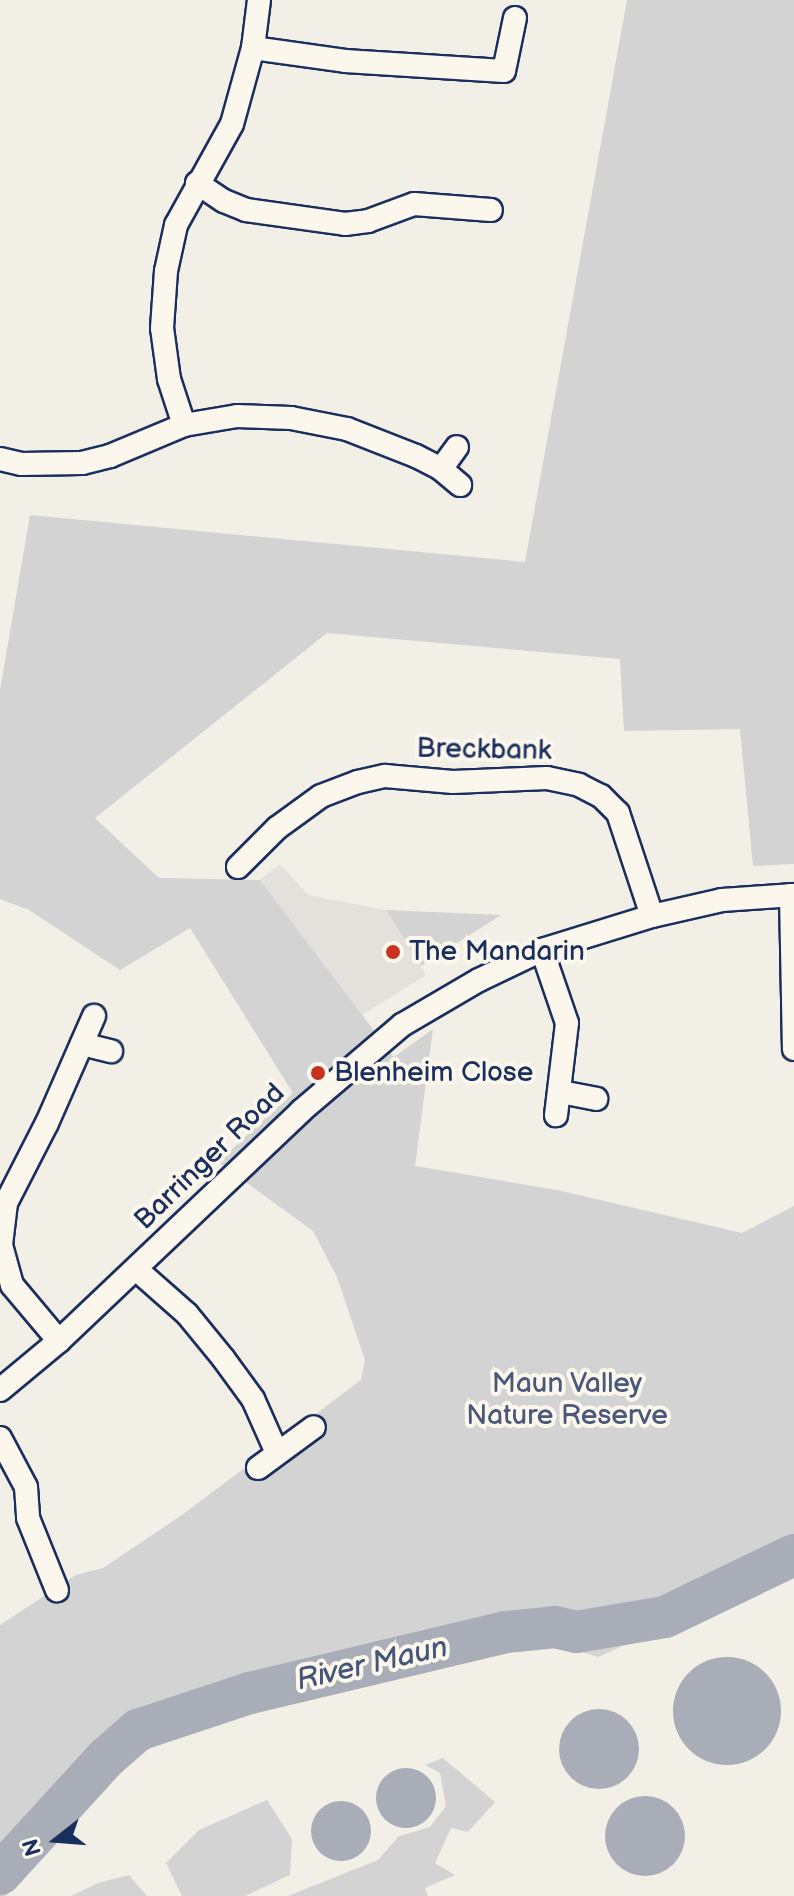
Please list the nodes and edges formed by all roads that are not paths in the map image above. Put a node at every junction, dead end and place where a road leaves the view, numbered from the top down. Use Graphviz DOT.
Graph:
graph roads {
  1 [pos="259,0"];
  2 [pos="515,18"];
  3 [pos="253,48"];
  4 [pos="197,183"];
  5 [pos="491,210"];
  6 [pos="184,425"];
  7 [pos="457,447"];
  8 [pos="0,459"];
  9 [pos="441,469"];
  10 [pos="460,485"];
  11 [pos="255,863"];
  12 [pos="792,895"];
  13 [pos="652,916"];
  14 [pos="542,950"];
  15 [pos="94,1016"];
  16 [pos="82,1044"];
  17 [pos="794,1049"];
  18 [pos="111,1051"];
  19 [pos="561,1092"];
  20 [pos="596,1099"];
  21 [pos="556,1115"];
  22 [pos="136,1269"];
  23 [pos="59,1341"];
  24 [pos="0,1390"];
  25 [pos="314,1427"];
  26 [pos="0,1438"];
  27 [pos="277,1453"];
  28 [pos="258,1468"];
  29 [pos="57,1590"];
  1 -- 3 [label="street"];
  2 -- 3 [label="street"];
  3 -- 4 [label="street"];
  4 -- 5 [label="street"];
  4 -- 6 [label="street"];
  6 -- 8 [label="street"];
  6 -- 9 [label="street"];
  7 -- 9 [label="street"];
  9 -- 10 [label="street"];
  11 -- 13 [label="street, Breckbank"];
  12 -- 13 [label="street, Barringer Road"];
  12 -- 17 [label="street"];
  13 -- 14 [label="street, Barringer Road"];
  14 -- 19 [label="street"];
  14 -- 22 [label="street, Barringer Road"];
  15 -- 16 [label="street"];
  16 -- 18 [label="street"];
  16 -- 23 [label="street"];
  19 -- 20 [label="street"];
  19 -- 21 [label="street"];
  22 -- 23 [label="street, Barringer Road"];
  22 -- 27 [label="street"];
  23 -- 24 [label="street, Barringer Road"];
  25 -- 27 [label="street"];
  26 -- 29 [label="street"];
  27 -- 28 [label="street"];
}
